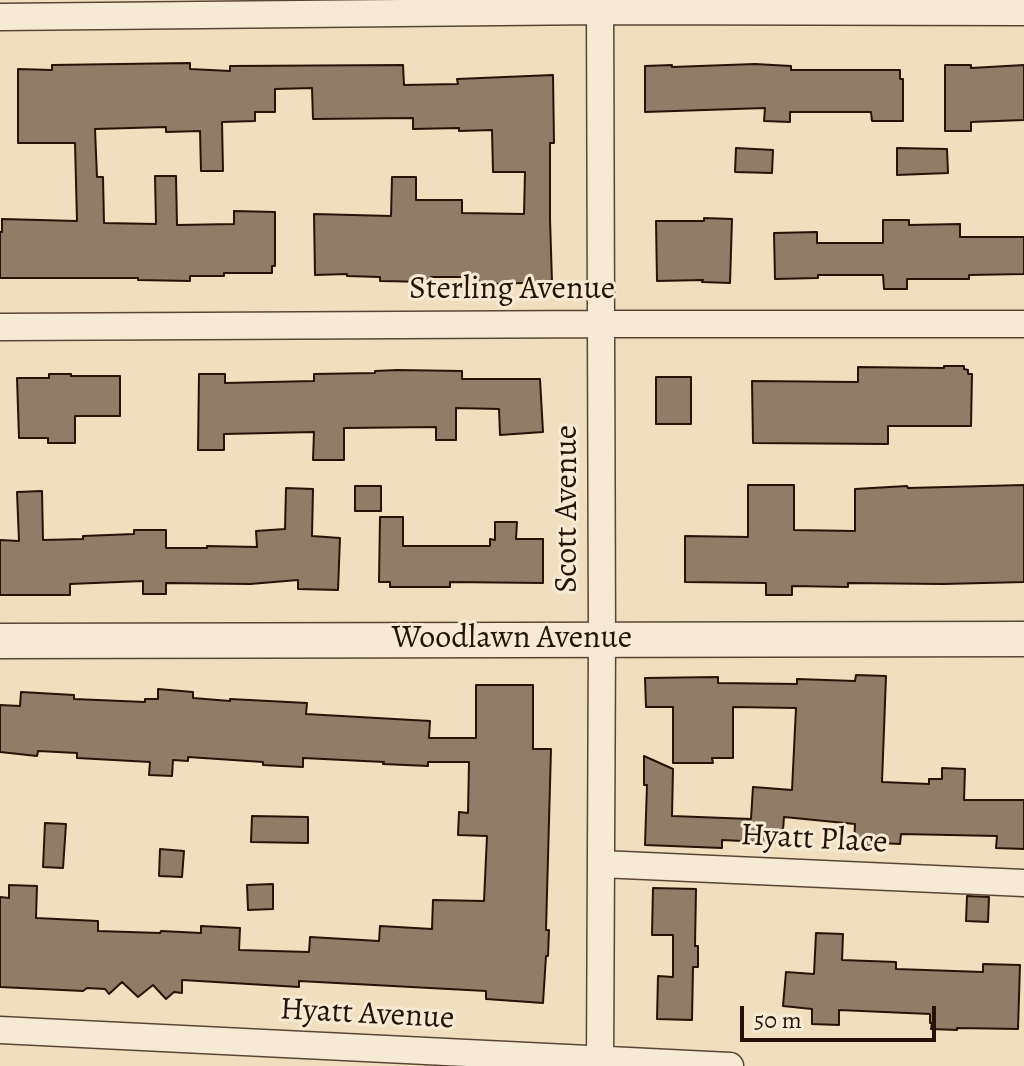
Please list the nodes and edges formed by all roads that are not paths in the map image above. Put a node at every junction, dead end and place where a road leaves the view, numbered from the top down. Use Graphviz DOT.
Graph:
graph roads {
  1 [pos="600,5"];
  2 [pos="1024,12"];
  3 [pos="0,17"];
  4 [pos="601,324"];
  5 [pos="1024,324"];
  6 [pos="0,327"];
  7 [pos="602,639"];
  8 [pos="1024,639"];
  9 [pos="0,641"];
  10 [pos="601,864"];
  11 [pos="1024,883"];
  12 [pos="0,1030"];
  13 [pos="600,1063"];
  14 [pos="730,1066"];
  1 -- 2 [label="street"];
  1 -- 3 [label="street"];
  1 -- 4 [label="street, Scott Avenue"];
  4 -- 5 [label="street, Sterling Avenue"];
  4 -- 6 [label="street, Sterling Avenue"];
  4 -- 7 [label="street, Scott Avenue"];
  7 -- 8 [label="street, Woodlawn Avenue"];
  7 -- 9 [label="street, Woodlawn Avenue"];
  7 -- 10 [label="street, Scott Avenue"];
  10 -- 11 [label="street, Hyatt Place"];
  10 -- 13 [label="street, Scott Avenue"];
  12 -- 13 [label="street, Hyatt Avenue"];
  13 -- 14 [label="street, Hyatt Avenue"];
}
